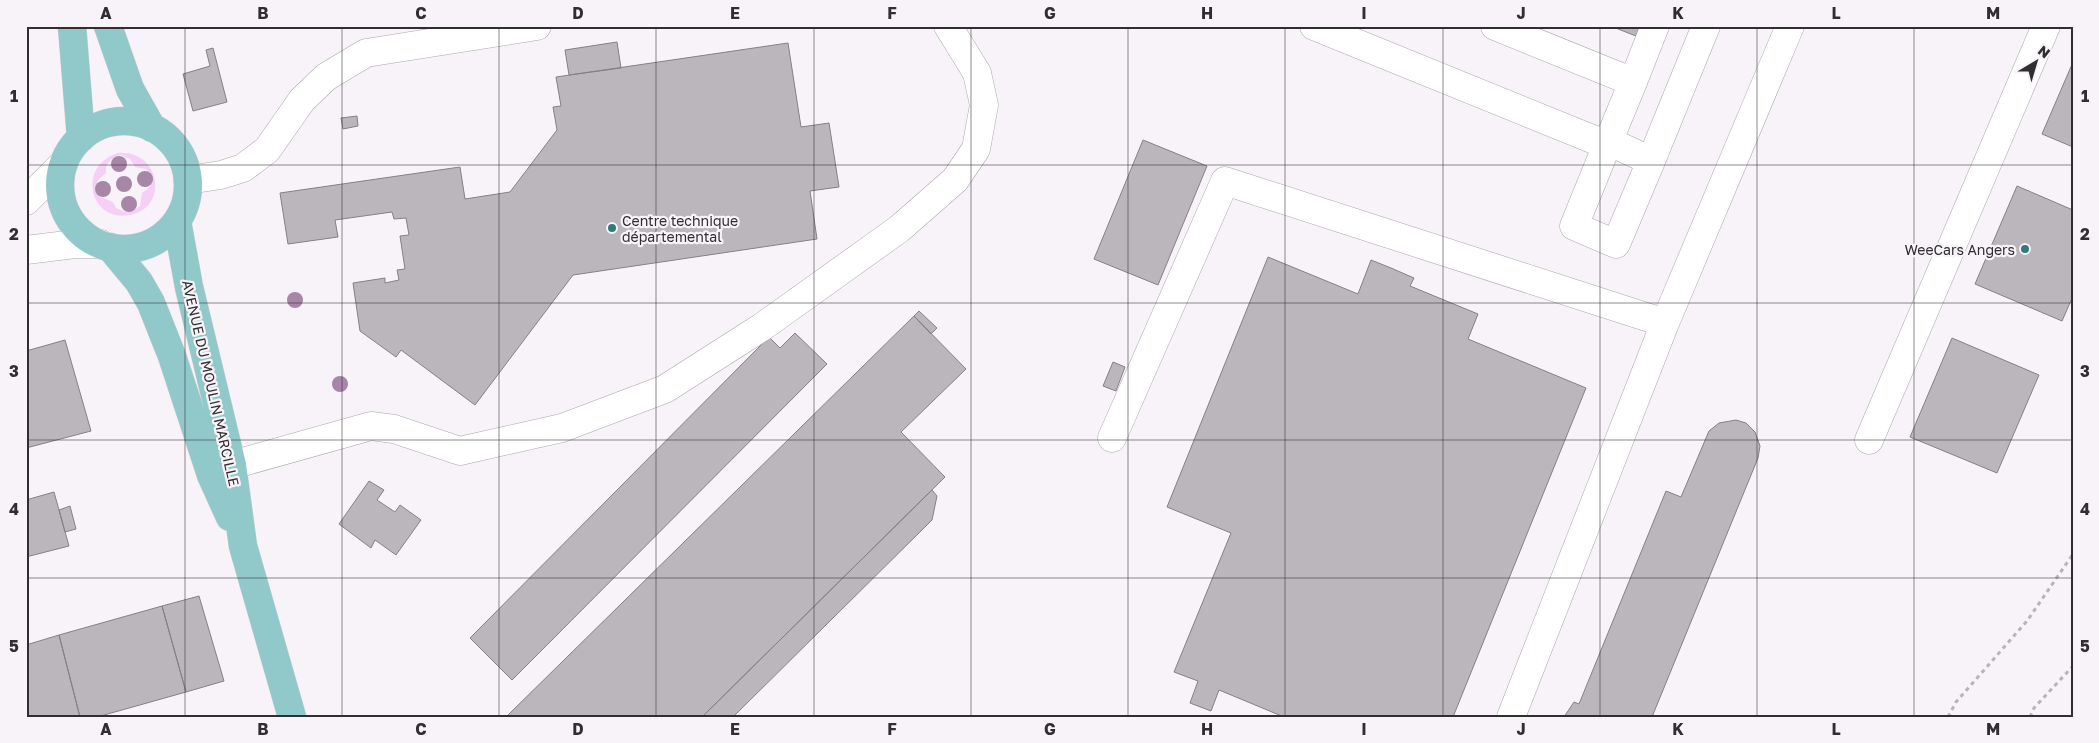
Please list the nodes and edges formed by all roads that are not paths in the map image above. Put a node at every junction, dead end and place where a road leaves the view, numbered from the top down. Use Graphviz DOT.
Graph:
graph roads {
  1 [pos="72,26"];
  2 [pos="108,26"];
  3 [pos="537,26"];
  4 [pos="948,26"];
  5 [pos="1314,26"];
  6 [pos="1495,26"];
  7 [pos="1655,26"];
  8 [pos="1706,26"];
  9 [pos="1790,26"];
  10 [pos="2046,26"];
  11 [pos="1632,82"];
  12 [pos="152,128"];
  13 [pos="81,138"];
  14 [pos="1607,143"];
  15 [pos="1651,161"];
  16 [pos="64,163"];
  17 [pos="188,180"];
  18 [pos="26,201"];
  19 [pos="177,221"];
  20 [pos="105,246"];
  21 [pos="26,250"];
  22 [pos="1665,323"];
  23 [pos="1112,438"];
  24 [pos="1869,440"];
  25 [pos="232,465"];
  26 [pos="243,546"];
  27 [pos="292,717"];
  28 [pos="1511,717"];
  1 -- 13 [label="main road"];
  2 -- 12 [label="main road"];
  3 -- 17 [label="street"];
  4 -- 25 [label="street"];
  5 -- 14 [label="street"];
  6 -- 11 [label="street"];
  7 -- 11 [label="street"];
  8 -- 15 [label="street"];
  9 -- 22 [label="street"];
  10 -- 24 [label="street"];
  11 -- 14 [label="street"];
  12 -- 13 [label="main road"];
  12 -- 17 [label="main road"];
  13 -- 16 [label="main road"];
  14 -- 15 [label="street"];
  14 -- 15 [label="street"];
  16 -- 18 [label="street"];
  16 -- 20 [label="main road"];
  17 -- 19 [label="main road"];
  19 -- 20 [label="main road"];
  19 -- 25 [label="main road, AVENUE DU MOULIN MARCILLE"];
  20 -- 21 [label="street"];
  20 -- 26 [label="main road, AVENUE DU MOULIN MARCILLE"];
  22 -- 23 [label="street"];
  22 -- 28 [label="street"];
  25 -- 26 [label="main road, AVENUE DU MOULIN MARCILLE"];
  26 -- 27 [label="main road, AVENUE DU MOULIN MARCILLE"];
}
